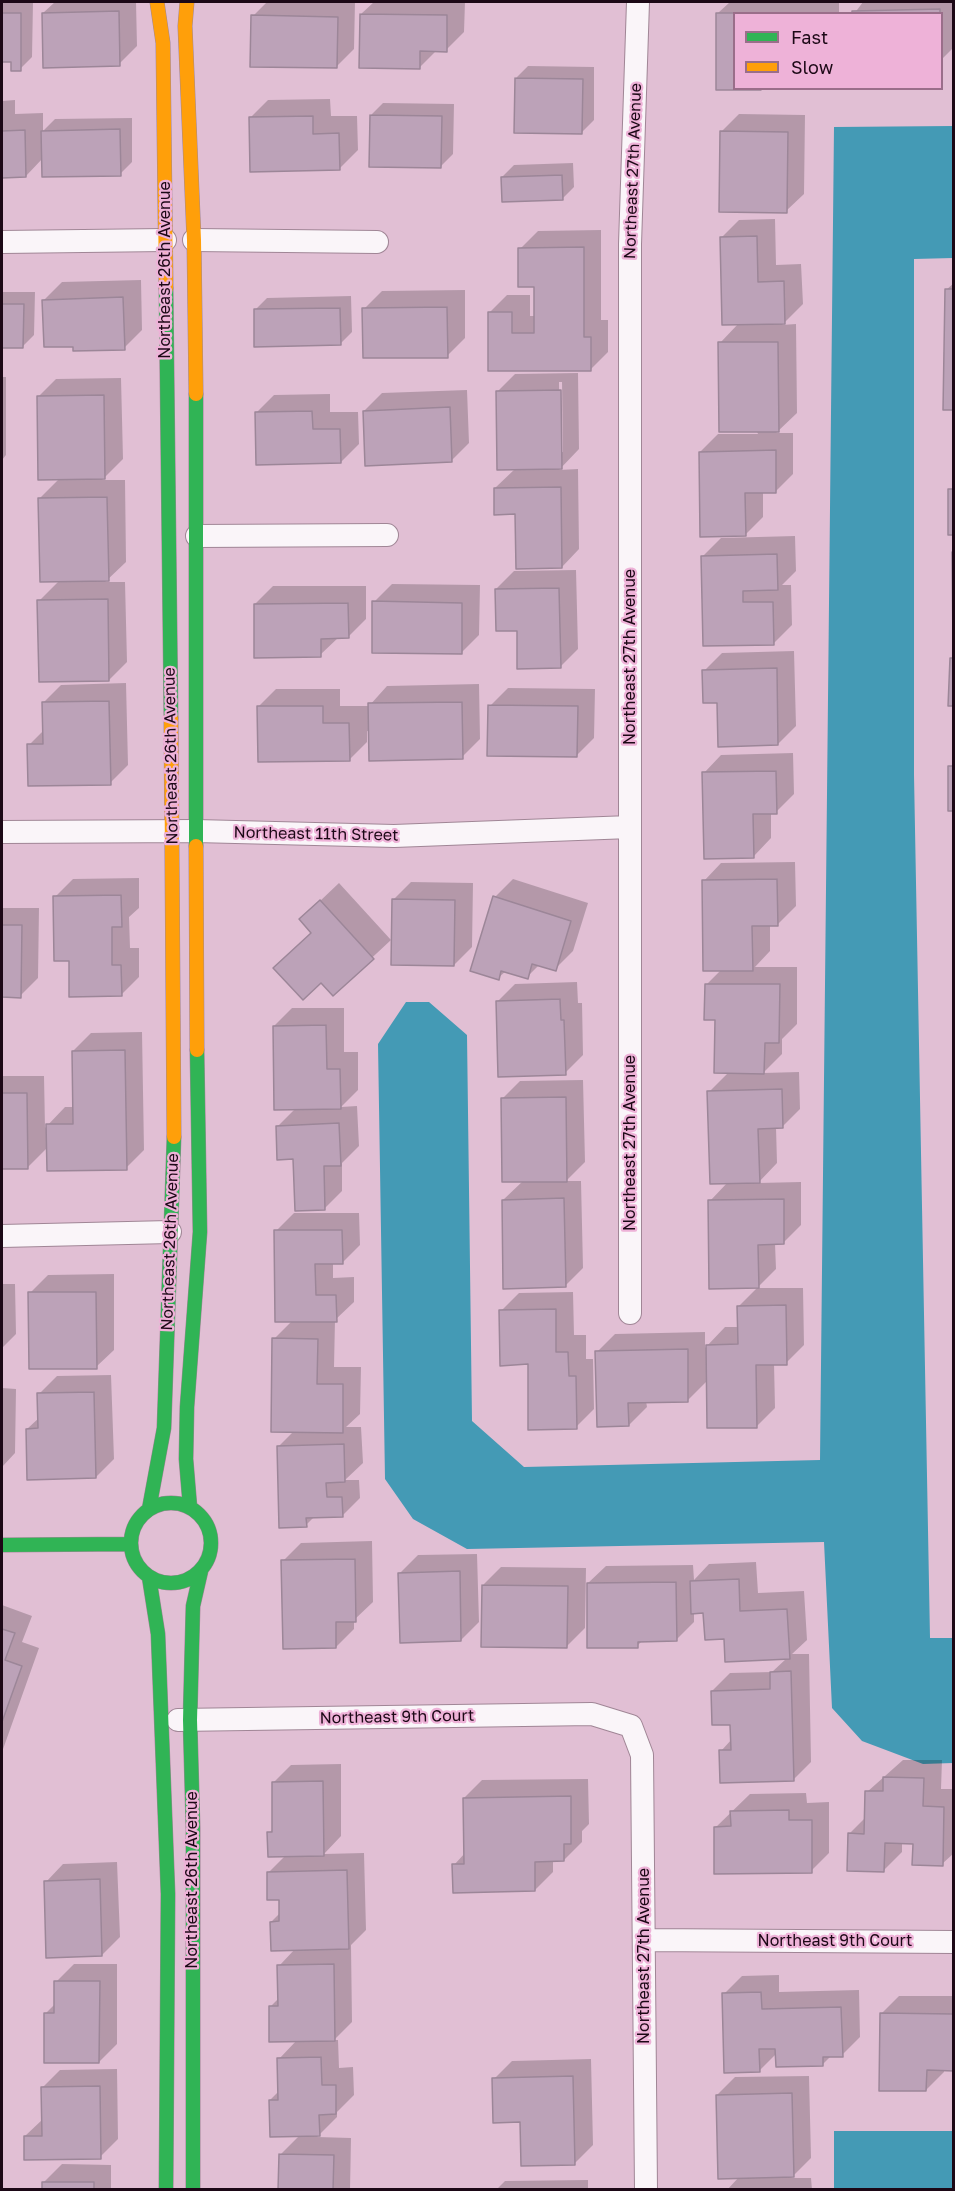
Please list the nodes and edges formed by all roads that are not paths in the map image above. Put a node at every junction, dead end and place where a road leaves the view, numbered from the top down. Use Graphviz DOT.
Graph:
graph roads {
  1 [pos="157,2"];
  2 [pos="187,2"];
  3 [pos="639,2"];
  4 [pos="165,240"];
  5 [pos="194,240"];
  6 [pos="2,242"];
  7 [pos="377,242"];
  8 [pos="387,535"];
  9 [pos="197,536"];
  10 [pos="630,827"];
  11 [pos="172,831"];
  12 [pos="196,831"];
  13 [pos="2,832"];
  14 [pos="170,1232"];
  15 [pos="2,1236"];
  16 [pos="630,1313"];
  17 [pos="190,1507"];
  18 [pos="149,1509"];
  19 [pos="131,1544"];
  20 [pos="2,1545"];
  21 [pos="201,1571"];
  22 [pos="149,1577"];
  23 [pos="162,1720"];
  24 [pos="190,1720"];
  25 [pos="631,1726"];
  26 [pos="644,1940"];
  27 [pos="954,1942"];
  28 [pos="166,2190"];
  29 [pos="193,2190"];
  30 [pos="646,2190"];
  1 -- 4 [label="street, Northeast 26th Avenue"];
  2 -- 5 [label="street, Northeast 26th Avenue"];
  3 -- 10 [label="street, Northeast 27th Avenue"];
  4 -- 6 [label="street"];
  4 -- 11 [label="street, Northeast 26th Avenue"];
  5 -- 7 [label="street, Northeast 26th Avenue"];
  5 -- 9 [label="street, Northeast 26th Avenue"];
  8 -- 9 [label="street"];
  9 -- 12 [label="street, Northeast 26th Avenue"];
  10 -- 12 [label="street, Northeast 11th Street"];
  10 -- 16 [label="street, Northeast 27th Avenue"];
  11 -- 12 [label="street, Northeast 11th Street"];
  11 -- 13 [label="street, Northeast 11th Street"];
  11 -- 14 [label="street, Northeast 26th Avenue"];
  12 -- 17 [label="street, Northeast 26th Avenue"];
  14 -- 15 [label="street"];
  14 -- 18 [label="street, Northeast 26th Avenue"];
  17 -- 18 [label="street"];
  17 -- 21 [label="street"];
  18 -- 19 [label="street"];
  19 -- 20 [label="street"];
  19 -- 22 [label="street"];
  21 -- 22 [label="street"];
  21 -- 24 [label="street, Northeast 26th Avenue"];
  22 -- 23 [label="street, Northeast 26th Avenue"];
  23 -- 24 [label="street, Northeast 9th Court"];
  23 -- 28 [label="street, Northeast 26th Avenue"];
  24 -- 25 [label="street, Northeast 9th Court"];
  24 -- 29 [label="street, Northeast 26th Avenue"];
  25 -- 26 [label="street, Northeast 27th Avenue"];
  26 -- 27 [label="street, Northeast 9th Court"];
  26 -- 30 [label="street, Northeast 27th Avenue"];
}
